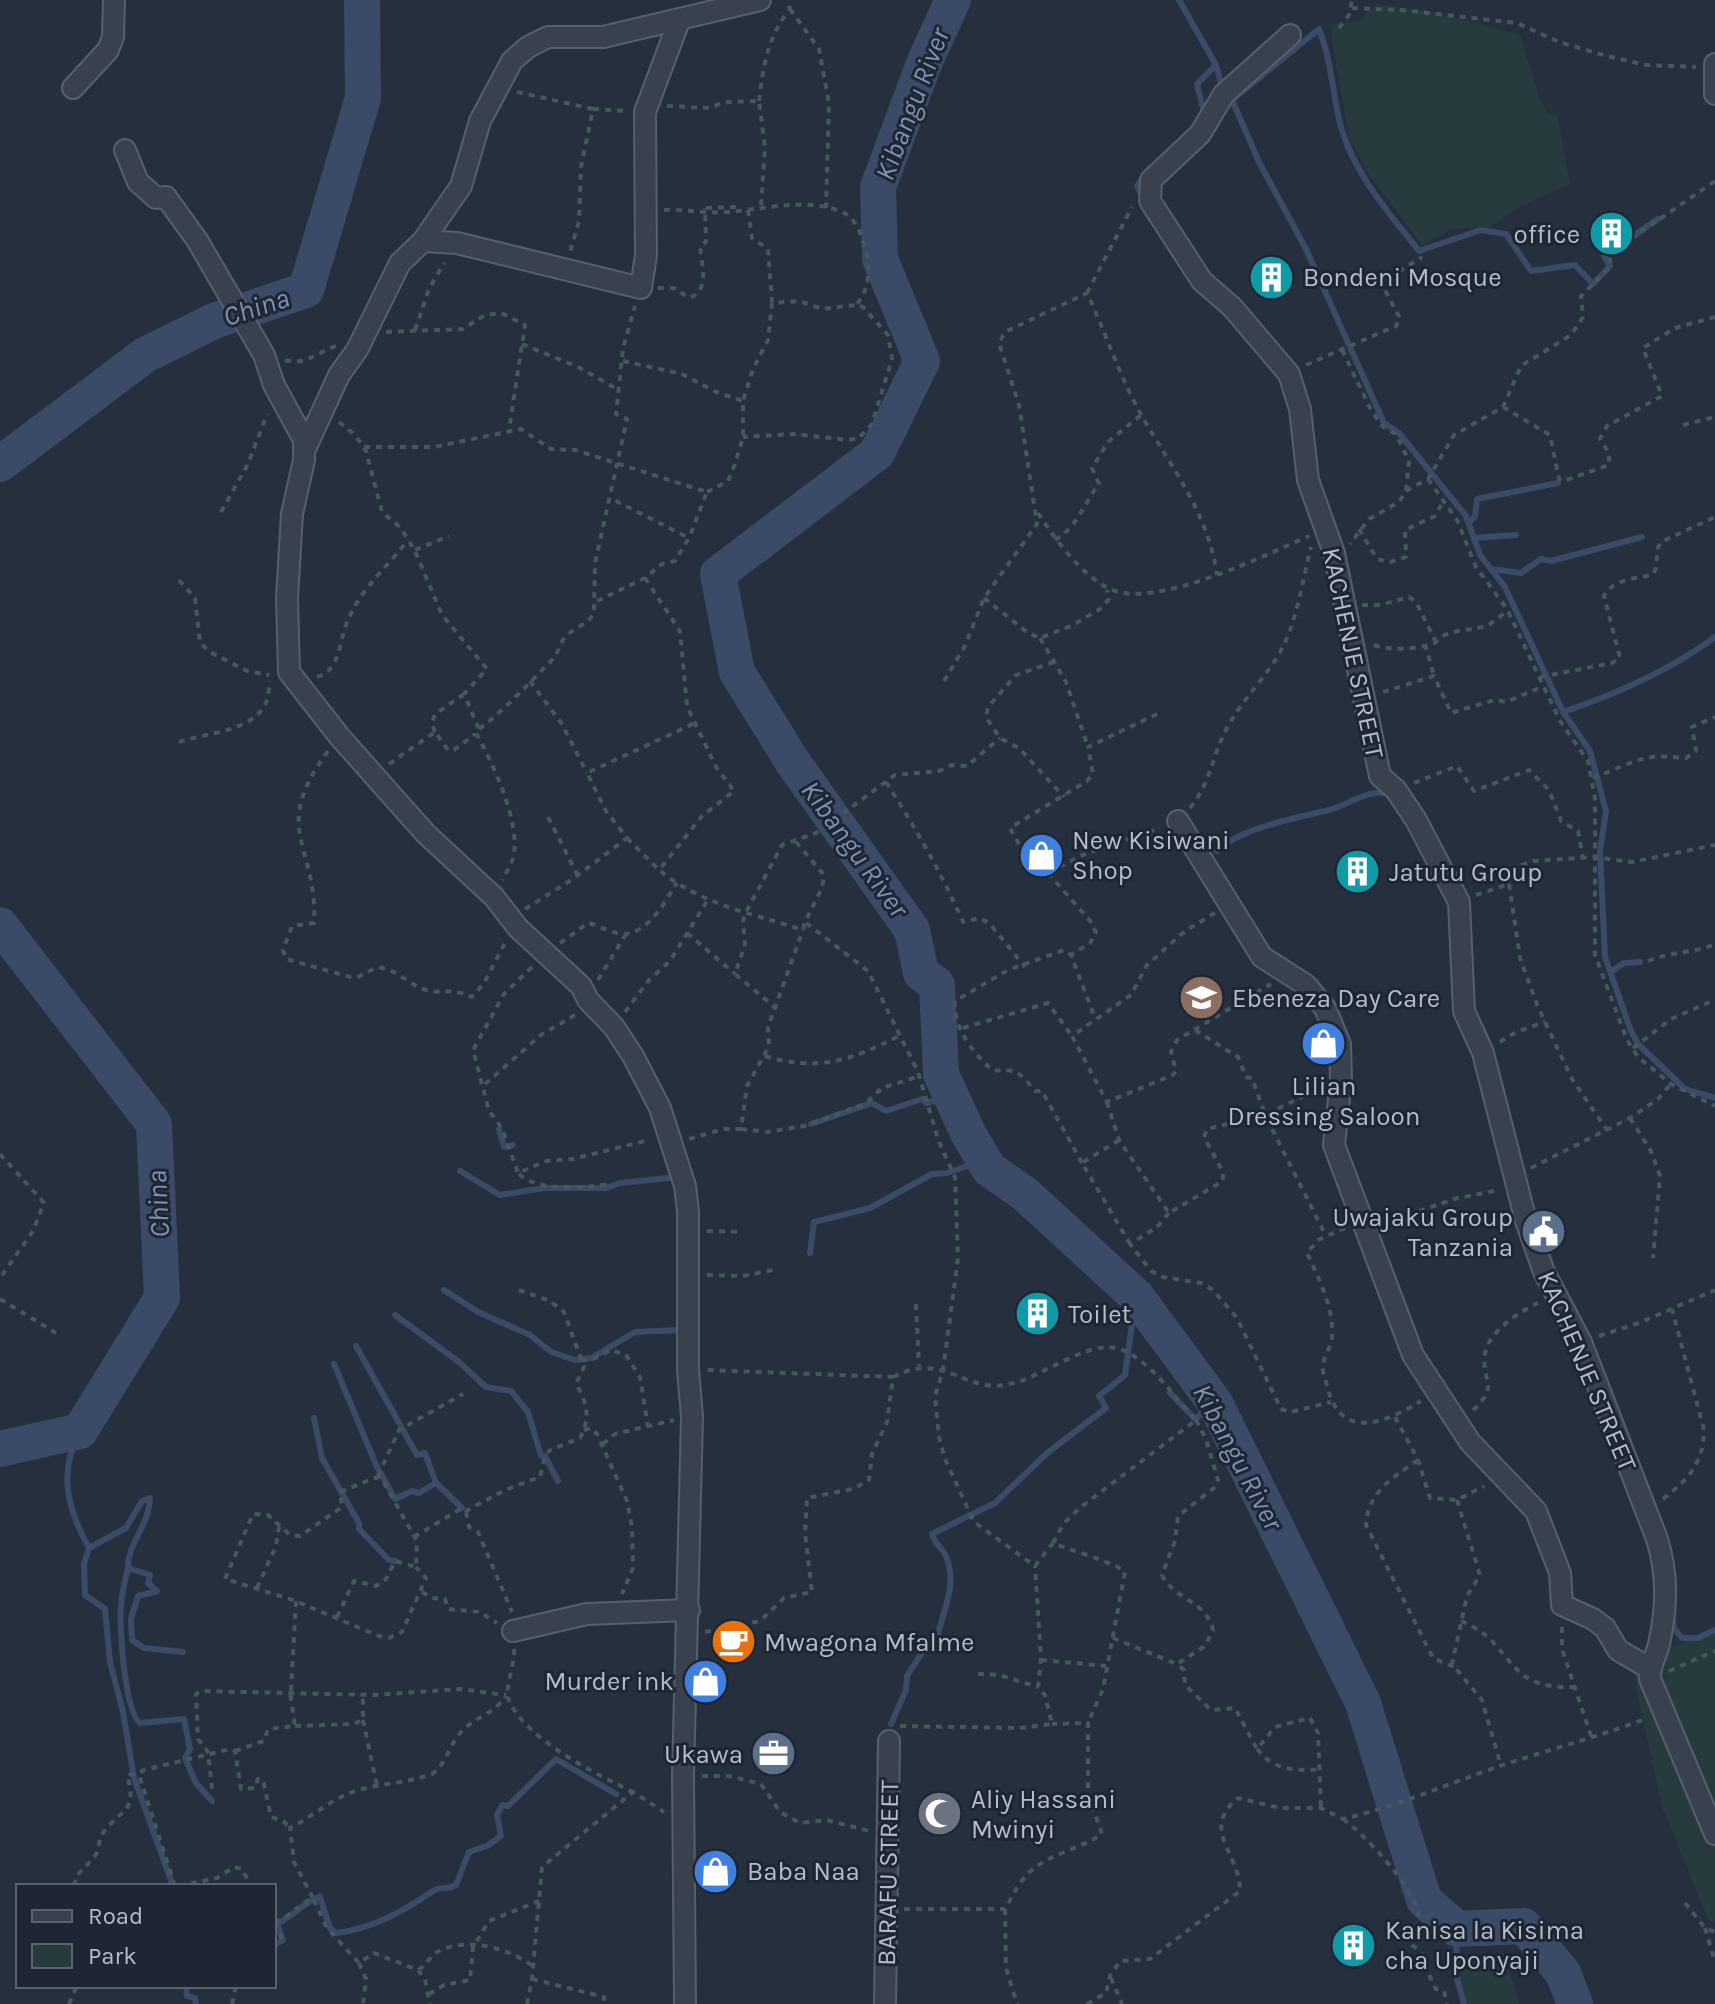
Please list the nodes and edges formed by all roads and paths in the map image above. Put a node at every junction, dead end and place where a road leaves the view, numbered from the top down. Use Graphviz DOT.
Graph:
graph roads {
  1 [pos="114,0"];
  2 [pos="760,0"];
  3 [pos="787,0"];
  4 [pos="1352,0"];
  5 [pos="1352,8"];
  6 [pos="790,9"];
  7 [pos="679,21"];
  8 [pos="1339,28"];
  9 [pos="1290,35"];
  10 [pos="1714,65"];
  11 [pos="73,88"];
  12 [pos="498,89"];
  13 [pos="1715,94"];
  14 [pos="759,101"];
  15 [pos="646,108"];
  16 [pos="593,109"];
  17 [pos="125,150"];
  18 [pos="1715,181"];
  19 [pos="1150,184"];
  20 [pos="763,205"];
  21 [pos="687,208"];
  22 [pos="748,208"];
  23 [pos="826,208"];
  24 [pos="705,210"];
  25 [pos="645,211"];
  26 [pos="423,241"];
  27 [pos="457,243"];
  28 [pos="1422,257"];
  29 [pos="567,270"];
  30 [pos="641,288"];
  31 [pos="1087,293"];
  32 [pos="772,303"];
  33 [pos="856,305"];
  34 [pos="1715,317"];
  35 [pos="415,330"];
  36 [pos="365,333"];
  37 [pos="522,344"];
  38 [pos="1342,350"];
  39 [pos="265,358"];
  40 [pos="623,361"];
  41 [pos="1289,374"];
  42 [pos="274,385"];
  43 [pos="619,389"];
  44 [pos="743,401"];
  45 [pos="1503,407"];
  46 [pos="323,410"];
  47 [pos="1141,415"];
  48 [pos="1715,417"];
  49 [pos="1683,425"];
  50 [pos="509,430"];
  51 [pos="743,437"];
  52 [pos="364,447"];
  53 [pos="305,449"];
  54 [pos="617,462"];
  55 [pos="1428,479"];
  56 [pos="1406,491"];
  57 [pos="707,492"];
  58 [pos="610,498"];
  59 [pos="1444,500"];
  60 [pos="1037,511"];
  61 [pos="221,512"];
  62 [pos="1715,517"];
  63 [pos="1359,529"];
  64 [pos="449,536"];
  65 [pos="689,538"];
  66 [pos="408,540"];
  67 [pos="1055,540"];
  68 [pos="415,551"];
  69 [pos="1334,553"];
  70 [pos="1217,575"];
  71 [pos="645,578"];
  72 [pos="179,580"];
  73 [pos="1100,582"];
  74 [pos="984,598"];
  75 [pos="597,601"];
  76 [pos="1507,609"];
  77 [pos="1363,616"];
  78 [pos="1040,638"];
  79 [pos="1366,639"];
  80 [pos="1436,642"];
  81 [pos="1425,644"];
  82 [pos="1054,662"];
  83 [pos="280,674"];
  84 [pos="1434,676"];
  85 [pos="1540,677"];
  86 [pos="530,681"];
  87 [pos="944,681"];
  88 [pos="1544,686"];
  89 [pos="464,694"];
  90 [pos="1364,699"];
  91 [pos="1157,714"];
  92 [pos="1715,717"];
  93 [pos="695,723"];
  94 [pos="478,731"];
  95 [pos="435,732"];
  96 [pos="339,736"];
  97 [pos="1000,738"];
  98 [pos="179,742"];
  99 [pos="1088,747"];
  100 [pos="587,773"];
  101 [pos="375,776"];
  102 [pos="1593,778"];
  103 [pos="886,782"];
  104 [pos="1396,790"];
  105 [pos="1064,797"];
  106 [pos="548,817"];
  107 [pos="1178,821"];
  108 [pos="627,838"];
  109 [pos="796,842"];
  110 [pos="1715,845"];
  111 [pos="1594,857"];
  112 [pos="1583,858"];
  113 [pos="659,870"];
  114 [pos="1048,873"];
  115 [pos="577,874"];
  116 [pos="677,883"];
  117 [pos="1509,884"];
  118 [pos="494,897"];
  119 [pos="1229,900"];
  120 [pos="707,901"];
  121 [pos="1459,902"];
  122 [pos="746,912"];
  123 [pos="515,922"];
  124 [pos="805,922"];
  125 [pos="803,930"];
  126 [pos="687,933"];
  127 [pos="626,934"];
  128 [pos="1715,944"];
  129 [pos="546,951"];
  130 [pos="1071,955"];
  131 [pos="1648,961"];
  132 [pos="1025,967"];
  133 [pos="735,974"];
  134 [pos="1286,974"];
  135 [pos="1715,1000"];
  136 [pos="590,1001"];
  137 [pos="777,1009"];
  138 [pos="1095,1018"];
  139 [pos="1545,1022"];
  140 [pos="614,1027"];
  141 [pos="962,1028"];
  142 [pos="1194,1029"];
  143 [pos="899,1036"];
  144 [pos="1072,1036"];
  145 [pos="1633,1048"];
  146 [pos="1483,1053"];
  147 [pos="765,1056"];
  148 [pos="920,1076"];
  149 [pos="1341,1080"];
  150 [pos="485,1084"];
  151 [pos="1671,1084"];
  152 [pos="1107,1102"];
  153 [pos="1715,1106"];
  154 [pos="1265,1115"];
  155 [pos="1630,1118"];
  156 [pos="741,1129"];
  157 [pos="1607,1130"];
  158 [pos="1119,1140"];
  159 [pos="670,1141"];
  160 [pos="0,1154"];
  161 [pos="1082,1163"];
  162 [pos="518,1173"];
  163 [pos="1516,1182"];
  164 [pos="612,1184"];
  165 [pos="1169,1213"];
  166 [pos="1364,1225"];
  167 [pos="689,1230"];
  168 [pos="743,1232"];
  169 [pos="1326,1236"];
  170 [pos="1130,1244"];
  171 [pos="1653,1258"];
  172 [pos="778,1269"];
  173 [pos="689,1275"];
  174 [pos="0,1278"];
  175 [pos="519,1290"];
  176 [pos="1715,1290"];
  177 [pos="1557,1294"];
  178 [pos="0,1299"];
  179 [pos="916,1304"];
  180 [pos="1672,1309"];
  181 [pos="56,1333"];
  182 [pos="1581,1342"];
  183 [pos="579,1360"];
  184 [pos="919,1366"];
  185 [pos="688,1370"];
  186 [pos="943,1370"];
  187 [pos="893,1377"];
  188 [pos="1437,1392"];
  189 [pos="463,1394"];
  190 [pos="1331,1402"];
  191 [pos="692,1417"];
  192 [pos="1395,1417"];
  193 [pos="1196,1420"];
  194 [pos="1455,1423"];
  195 [pos="648,1427"];
  196 [pos="584,1430"];
  197 [pos="603,1444"];
  198 [pos="1418,1460"];
  199 [pos="1498,1468"];
  200 [pos="377,1477"];
  201 [pos="1457,1500"];
  202 [pos="1647,1508"];
  203 [pos="279,1527"];
  204 [pos="414,1537"];
  205 [pos="1053,1543"];
  206 [pos="1035,1566"];
  207 [pos="416,1567"];
  208 [pos="257,1589"];
  209 [pos="422,1592"];
  210 [pos="296,1601"];
  211 [pos="689,1610"];
  212 [pos="1570,1611"];
  213 [pos="618,1612"];
  214 [pos="337,1617"];
  215 [pos="1461,1621"];
  216 [pos="513,1631"];
  217 [pos="689,1635"];
  218 [pos="1113,1638"];
  219 [pos="1715,1651"];
  220 [pos="1041,1660"];
  221 [pos="1177,1664"];
  222 [pos="1106,1666"];
  223 [pos="1454,1667"];
  224 [pos="978,1674"];
  225 [pos="1649,1674"];
  226 [pos="1038,1687"];
  227 [pos="1574,1687"];
  228 [pos="290,1691"];
  229 [pos="363,1693"];
  230 [pos="1663,1712"];
  231 [pos="363,1720"];
  232 [pos="1088,1723"];
  233 [pos="1052,1724"];
  234 [pos="295,1726"];
  235 [pos="541,1738"];
  236 [pos="1592,1739"];
  237 [pos="889,1741"];
  238 [pos="1257,1749"];
  239 [pos="235,1751"];
  240 [pos="208,1752"];
  241 [pos="1501,1766"];
  242 [pos="1322,1769"];
  243 [pos="135,1773"];
  244 [pos="683,1775"];
  245 [pos="377,1786"];
  246 [pos="212,1789"];
  247 [pos="633,1792"];
  248 [pos="1321,1808"];
  249 [pos="1343,1819"];
  250 [pos="686,1826"];
  251 [pos="290,1828"];
  252 [pos="1715,1834"];
  253 [pos="890,1836"];
  254 [pos="74,1884"];
  255 [pos="176,1884"];
  256 [pos="187,1884"];
  257 [pos="250,1884"];
  258 [pos="313,1898"];
  259 [pos="539,1901"];
  260 [pos="1685,1903"];
  261 [pos="888,1909"];
  262 [pos="1005,1909"];
  263 [pos="276,1921"];
  264 [pos="276,1926"];
  265 [pos="1705,1928"];
  266 [pos="1715,1932"];
  267 [pos="276,1946"];
  268 [pos="473,1947"];
  269 [pos="1715,1962"];
  270 [pos="359,1963"];
  271 [pos="533,1966"];
  272 [pos="418,1970"];
  273 [pos="1110,1976"];
  274 [pos="532,1979"];
  275 [pos="429,1994"];
  276 [pos="363,2004"];
  277 [pos="430,2004"];
  278 [pos="527,2004"];
  279 [pos="604,2004"];
  280 [pos="685,2004"];
  281 [pos="885,2004"];
  282 [pos="1017,2004"];
  283 [pos="1087,2004"];
  284 [pos="1122,2004"];
  285 [pos="1447,2004"];
  1 -- 11 [label="street"];
  2 -- 7 [label="street"];
  3 -- 6 [label="path"];
  4 -- 5 [label="path"];
  5 -- 8 [label="path"];
  5 -- 10 [label="path"];
  6 -- 14 [label="path"];
  6 -- 23 [label="path"];
  7 -- 12 [label="street"];
  7 -- 15 [label="street"];
  9 -- 19 [label="street"];
  10 -- 13 [label="street"];
  12 -- 16 [label="path"];
  12 -- 26 [label="street"];
  14 -- 15 [label="path"];
  14 -- 20 [label="path"];
  15 -- 16 [label="path"];
  15 -- 25 [label="street"];
  16 -- 29 [label="path"];
  17 -- 39 [label="street"];
  18 -- 45 [label="path"];
  19 -- 31 [label="path"];
  19 -- 41 [label="street, KACHENJE STREET"];
  20 -- 22 [label="path"];
  20 -- 23 [label="path"];
  21 -- 24 [label="path"];
  22 -- 24 [label="path"];
  22 -- 32 [label="path"];
  23 -- 33 [label="path"];
  24 -- 25 [label="path"];
  24 -- 30 [label="path"];
  25 -- 30 [label="street"];
  26 -- 27 [label="street"];
  26 -- 36 [label="street"];
  27 -- 29 [label="street"];
  27 -- 35 [label="path"];
  28 -- 38 [label="path"];
  29 -- 30 [label="street"];
  30 -- 40 [label="path"];
  31 -- 47 [label="path"];
  31 -- 60 [label="path"];
  32 -- 33 [label="path"];
  32 -- 44 [label="path"];
  33 -- 51 [label="path"];
  34 -- 45 [label="path"];
  35 -- 36 [label="path"];
  35 -- 37 [label="path"];
  36 -- 39 [label="path"];
  36 -- 46 [label="street"];
  37 -- 43 [label="path"];
  37 -- 50 [label="path"];
  38 -- 41 [label="path"];
  38 -- 56 [label="path"];
  39 -- 42 [label="street"];
  40 -- 43 [label="path"];
  40 -- 44 [label="path"];
  41 -- 69 [label="street, KACHENJE STREET"];
  42 -- 53 [label="street"];
  42 -- 61 [label="path"];
  43 -- 54 [label="path"];
  44 -- 51 [label="path"];
  45 -- 55 [label="path"];
  46 -- 52 [label="path"];
  46 -- 53 [label="street"];
  47 -- 67 [label="path"];
  47 -- 70 [label="path"];
  48 -- 49 [label="path"];
  50 -- 52 [label="path"];
  50 -- 54 [label="path"];
  51 -- 57 [label="path"];
  52 -- 66 [label="path"];
  53 -- 83 [label="street"];
  54 -- 57 [label="path"];
  54 -- 58 [label="path"];
  55 -- 56 [label="path"];
  55 -- 59 [label="path"];
  56 -- 63 [label="path"];
  57 -- 65 [label="path"];
  58 -- 65 [label="path"];
  58 -- 75 [label="path"];
  59 -- 63 [label="path"];
  59 -- 76 [label="path"];
  60 -- 67 [label="path"];
  60 -- 74 [label="path"];
  62 -- 85 [label="path"];
  63 -- 69 [label="path"];
  64 -- 68 [label="path"];
  65 -- 71 [label="path"];
  66 -- 68 [label="path"];
  66 -- 83 [label="path"];
  67 -- 73 [label="path"];
  68 -- 89 [label="path"];
  69 -- 90 [label="street, KACHENJE STREET"];
  70 -- 73 [label="path"];
  70 -- 107 [label="path"];
  71 -- 75 [label="path"];
  71 -- 93 [label="path"];
  72 -- 83 [label="path"];
  73 -- 78 [label="path"];
  74 -- 78 [label="path"];
  74 -- 87 [label="path"];
  75 -- 86 [label="path"];
  76 -- 80 [label="path"];
  76 -- 85 [label="path"];
  77 -- 80 [label="path"];
  78 -- 82 [label="path"];
  79 -- 81 [label="path"];
  80 -- 81 [label="path"];
  81 -- 84 [label="path"];
  82 -- 97 [label="path"];
  82 -- 99 [label="path"];
  83 -- 96 [label="street"];
  83 -- 98 [label="path"];
  84 -- 88 [label="path"];
  84 -- 90 [label="path"];
  85 -- 88 [label="path"];
  86 -- 94 [label="path"];
  86 -- 100 [label="path"];
  88 -- 102 [label="path"];
  89 -- 94 [label="path"];
  89 -- 95 [label="path"];
  90 -- 104 [label="street, KACHENJE STREET"];
  91 -- 99 [label="path"];
  92 -- 102 [label="path"];
  93 -- 100 [label="path"];
  93 -- 113 [label="path"];
  94 -- 95 [label="path"];
  94 -- 118 [label="path"];
  95 -- 101 [label="path"];
  96 -- 101 [label="street"];
  96 -- 123 [label="path"];
  97 -- 103 [label="path"];
  97 -- 105 [label="path"];
  99 -- 105 [label="path"];
  100 -- 108 [label="path"];
  101 -- 118 [label="street"];
  102 -- 111 [label="path"];
  103 -- 109 [label="path"];
  103 -- 132 [label="path"];
  104 -- 112 [label="path"];
  104 -- 121 [label="street, KACHENJE STREET"];
  105 -- 114 [label="path"];
  106 -- 115 [label="path"];
  107 -- 114 [label="path"];
  107 -- 119 [label="street"];
  108 -- 113 [label="path"];
  108 -- 115 [label="path"];
  109 -- 122 [label="path"];
  109 -- 124 [label="path"];
  110 -- 111 [label="path"];
  111 -- 112 [label="path"];
  111 -- 145 [label="path"];
  112 -- 117 [label="path"];
  113 -- 116 [label="path"];
  114 -- 130 [label="path"];
  115 -- 123 [label="path"];
  116 -- 120 [label="path"];
  116 -- 127 [label="path"];
  117 -- 121 [label="path"];
  117 -- 139 [label="path"];
  118 -- 123 [label="street"];
  119 -- 134 [label="street"];
  119 -- 138 [label="path"];
  120 -- 122 [label="path"];
  120 -- 126 [label="path"];
  121 -- 146 [label="street, KACHENJE STREET"];
  122 -- 125 [label="path"];
  122 -- 133 [label="path"];
  123 -- 129 [label="street"];
  124 -- 125 [label="path"];
  124 -- 143 [label="path"];
  125 -- 137 [label="path"];
  126 -- 133 [label="path"];
  126 -- 140 [label="path"];
  127 -- 129 [label="path"];
  127 -- 136 [label="path"];
  128 -- 131 [label="path"];
  129 -- 136 [label="street"];
  129 -- 150 [label="path"];
  130 -- 132 [label="path"];
  130 -- 138 [label="path"];
  132 -- 141 [label="path"];
  133 -- 137 [label="path"];
  134 -- 142 [label="path"];
  134 -- 149 [label="street"];
  135 -- 145 [label="path"];
  136 -- 140 [label="street"];
  136 -- 150 [label="path"];
  137 -- 147 [label="path"];
  138 -- 144 [label="path"];
  139 -- 146 [label="path"];
  139 -- 157 [label="path"];
  140 -- 159 [label="street"];
  141 -- 144 [label="path"];
  141 -- 161 [label="path"];
  142 -- 152 [label="path"];
  142 -- 154 [label="path"];
  143 -- 147 [label="path"];
  143 -- 148 [label="path"];
  144 -- 152 [label="path"];
  145 -- 151 [label="path"];
  146 -- 163 [label="street, KACHENJE STREET"];
  147 -- 156 [label="path"];
  148 -- 156 [label="path"];
  148 -- 186 [label="path"];
  149 -- 154 [label="path"];
  149 -- 166 [label="street"];
  150 -- 162 [label="path"];
  151 -- 153 [label="path"];
  151 -- 155 [label="path"];
  152 -- 158 [label="path"];
  154 -- 165 [label="path"];
  154 -- 169 [label="path"];
  155 -- 157 [label="path"];
  155 -- 171 [label="path"];
  156 -- 159 [label="path"];
  157 -- 163 [label="path"];
  158 -- 161 [label="path"];
  158 -- 165 [label="path"];
  159 -- 162 [label="path"];
  159 -- 167 [label="street"];
  160 -- 174 [label="path"];
  161 -- 170 [label="path"];
  162 -- 164 [label="path"];
  163 -- 166 [label="path"];
  163 -- 177 [label="street, KACHENJE STREET"];
  165 -- 170 [label="path"];
  166 -- 169 [label="path"];
  166 -- 188 [label="street"];
  167 -- 168 [label="path"];
  167 -- 173 [label="street"];
  169 -- 190 [label="path"];
  170 -- 190 [label="path"];
  172 -- 173 [label="path"];
  173 -- 185 [label="street"];
  175 -- 183 [label="path"];
  176 -- 180 [label="path"];
  177 -- 182 [label="street, KACHENJE STREET"];
  177 -- 194 [label="path"];
  178 -- 181 [label="path"];
  179 -- 184 [label="path"];
  180 -- 182 [label="path"];
  180 -- 202 [label="path"];
  182 -- 202 [label="street, KACHENJE STREET"];
  183 -- 195 [label="path"];
  183 -- 196 [label="path"];
  184 -- 186 [label="path"];
  184 -- 187 [label="path"];
  185 -- 187 [label="path"];
  185 -- 191 [label="street"];
  186 -- 193 [label="path"];
  186 -- 206 [label="path"];
  187 -- 217 [label="path"];
  188 -- 192 [label="path"];
  188 -- 194 [label="street"];
  189 -- 200 [label="path"];
  190 -- 192 [label="path"];
  191 -- 195 [label="path"];
  191 -- 211 [label="street"];
  192 -- 198 [label="path"];
  193 -- 205 [label="path"];
  193 -- 221 [label="path"];
  194 -- 199 [label="street"];
  195 -- 197 [label="path"];
  196 -- 197 [label="path"];
  196 -- 204 [label="path"];
  197 -- 213 [label="path"];
  198 -- 201 [label="path"];
  198 -- 223 [label="path"];
  199 -- 201 [label="path"];
  199 -- 212 [label="street"];
  200 -- 203 [label="path"];
  200 -- 204 [label="path"];
  201 -- 215 [label="path"];
  202 -- 225 [label="street, KACHENJE STREET"];
  203 -- 208 [label="path"];
  203 -- 208 [label="path"];
  204 -- 207 [label="path"];
  205 -- 206 [label="path"];
  205 -- 218 [label="path"];
  206 -- 220 [label="path"];
  207 -- 209 [label="path"];
  207 -- 214 [label="path"];
  208 -- 210 [label="path"];
  209 -- 214 [label="path"];
  209 -- 216 [label="path"];
  210 -- 214 [label="path"];
  210 -- 228 [label="path"];
  211 -- 213 [label="street"];
  211 -- 217 [label="street"];
  212 -- 225 [label="street"];
  212 -- 227 [label="path"];
  213 -- 216 [label="street"];
  215 -- 223 [label="path"];
  215 -- 227 [label="path"];
  217 -- 244 [label="street"];
  218 -- 221 [label="path"];
  218 -- 222 [label="path"];
  219 -- 225 [label="path"];
  220 -- 222 [label="path"];
  220 -- 226 [label="path"];
  221 -- 238 [label="path"];
  222 -- 232 [label="path"];
  223 -- 241 [label="path"];
  224 -- 226 [label="path"];
  225 -- 230 [label="street"];
  226 -- 233 [label="path"];
  227 -- 236 [label="path"];
  228 -- 229 [label="path"];
  228 -- 234 [label="path"];
  228 -- 240 [label="path"];
  229 -- 231 [label="path"];
  229 -- 245 [label="path"];
  230 -- 236 [label="path"];
  230 -- 252 [label="street"];
  231 -- 234 [label="path"];
  231 -- 245 [label="path"];
  232 -- 233 [label="path"];
  232 -- 262 [label="path"];
  233 -- 237 [label="path"];
  234 -- 239 [label="path"];
  235 -- 247 [label="path"];
  236 -- 241 [label="path"];
  237 -- 253 [label="street, BARAFU STREET"];
  238 -- 242 [label="path"];
  238 -- 242 [label="path"];
  239 -- 240 [label="path"];
  239 -- 251 [label="path"];
  240 -- 243 [label="path"];
  240 -- 246 [label="path"];
  241 -- 249 [label="path"];
  242 -- 248 [label="path"];
  243 -- 254 [label="path"];
  243 -- 255 [label="path"];
  244 -- 250 [label="street"];
  244 -- 253 [label="path"];
  245 -- 251 [label="path"];
  247 -- 250 [label="path"];
  247 -- 259 [label="path"];
  248 -- 249 [label="path"];
  248 -- 273 [label="path"];
  249 -- 285 [label="path"];
  250 -- 280 [label="street"];
  251 -- 258 [label="path"];
  253 -- 261 [label="street, BARAFU STREET"];
  256 -- 257 [label="path"];
  258 -- 263 [label="path"];
  258 -- 270 [label="path"];
  259 -- 268 [label="path"];
  259 -- 271 [label="path"];
  260 -- 265 [label="path"];
  261 -- 262 [label="path"];
  261 -- 281 [label="street, BARAFU STREET"];
  262 -- 282 [label="path"];
  264 -- 267 [label="path"];
  265 -- 266 [label="path"];
  265 -- 269 [label="path"];
  268 -- 271 [label="path"];
  268 -- 272 [label="path"];
  268 -- 275 [label="path"];
  270 -- 272 [label="path"];
  270 -- 276 [label="path"];
  271 -- 274 [label="path"];
  272 -- 275 [label="path"];
  273 -- 283 [label="path"];
  273 -- 284 [label="path"];
  274 -- 278 [label="path"];
  274 -- 279 [label="path"];
  275 -- 277 [label="path"];
}
